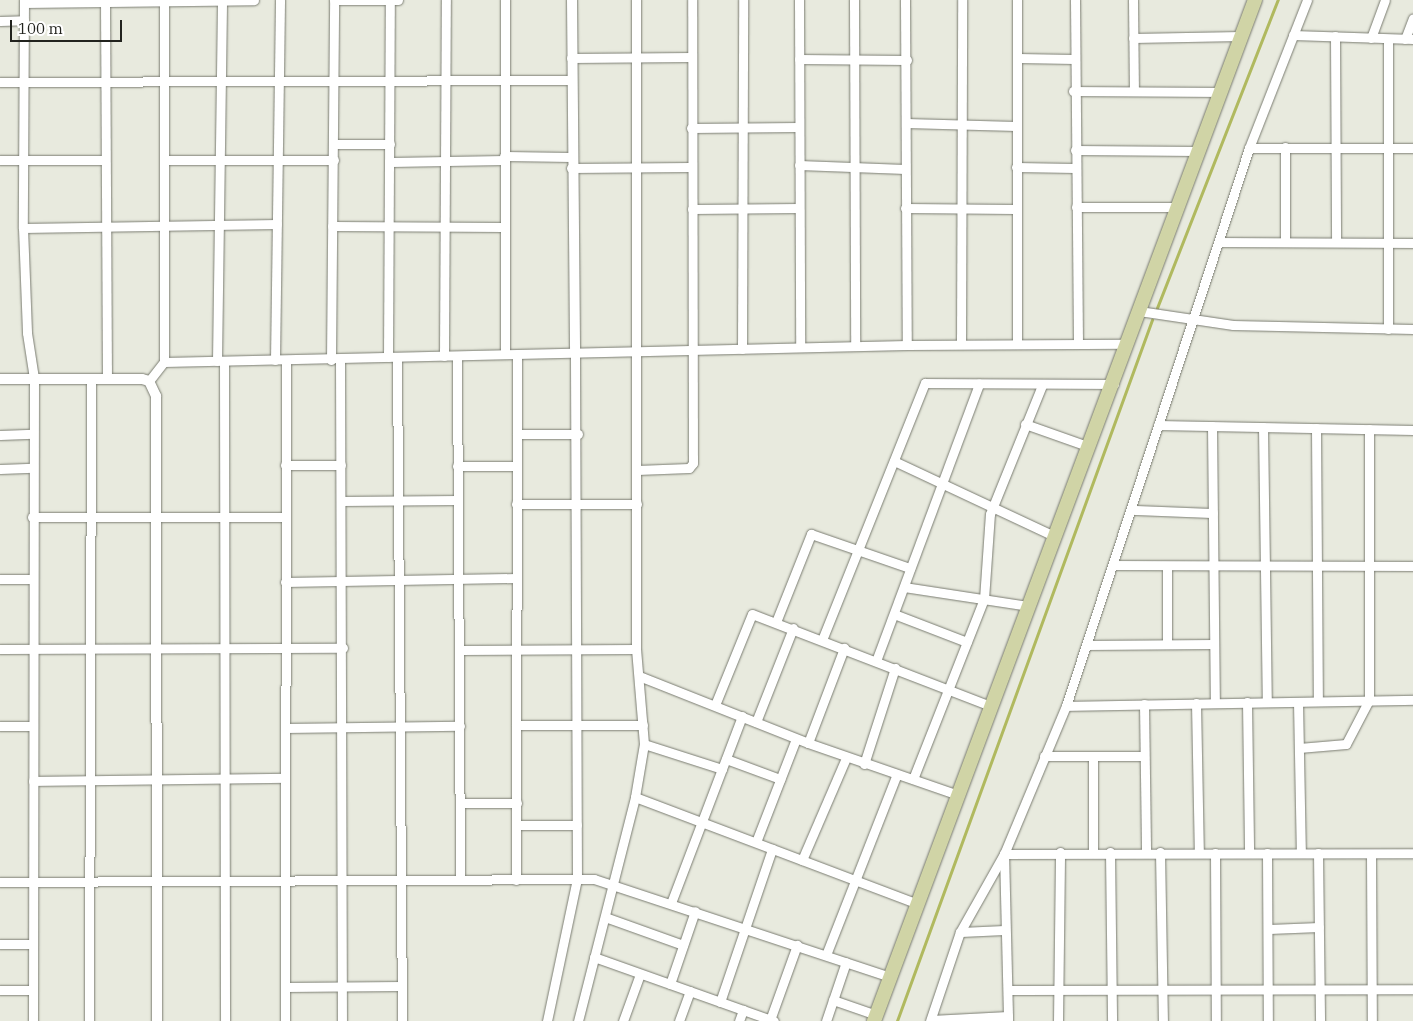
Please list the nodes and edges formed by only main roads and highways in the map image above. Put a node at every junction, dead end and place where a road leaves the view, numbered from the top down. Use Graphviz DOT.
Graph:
graph roads {
  1 [pos="1255,0"];
  2 [pos="875,1018"];
  1 -- 2 [label="main road"];
}
